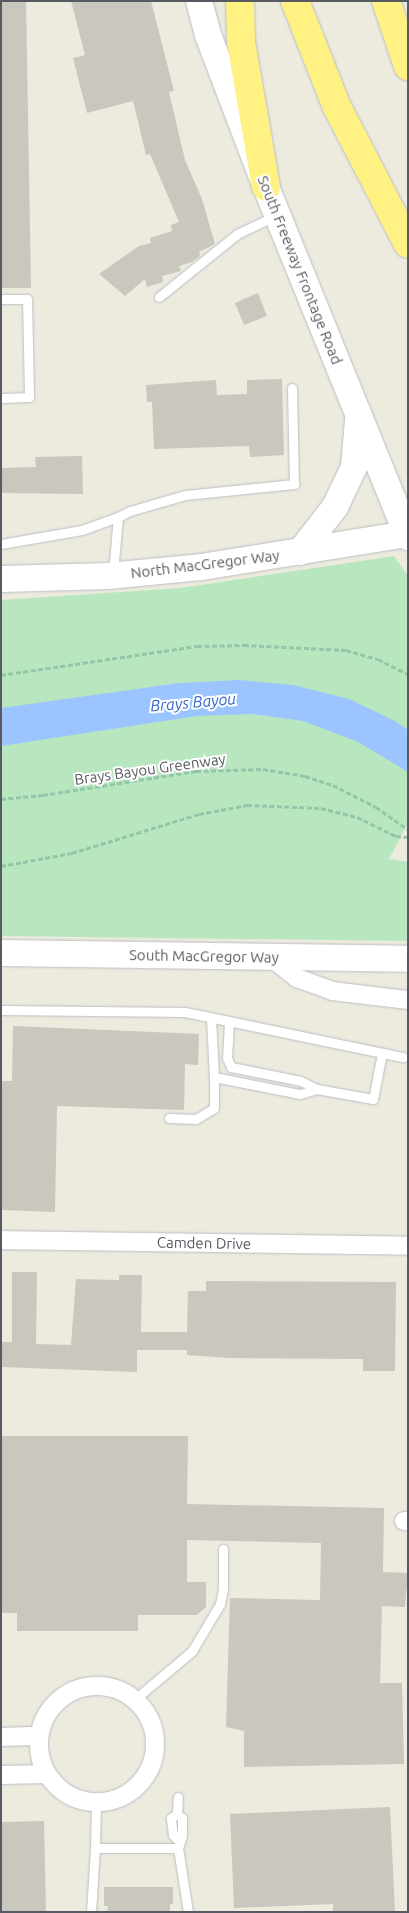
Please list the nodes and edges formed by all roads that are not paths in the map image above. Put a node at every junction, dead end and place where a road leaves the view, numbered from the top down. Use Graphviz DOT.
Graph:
graph roads {
  1 [pos="199,1"];
  2 [pos="240,1"];
  3 [pos="295,1"];
  4 [pos="386,1"];
  5 [pos="408,66"];
  6 [pos="266,188"];
  7 [pos="278,215"];
  8 [pos="408,244"];
  9 [pos="159,297"];
  10 [pos="1,299"];
  11 [pos="292,388"];
  12 [pos="1,398"];
  13 [pos="359,414"];
  14 [pos="118,517"];
  15 [pos="407,535"];
  16 [pos="1,544"];
  17 [pos="300,552"];
  18 [pos="112,575"];
  19 [pos="1,579"];
  20 [pos="1,953"];
  21 [pos="270,957"];
  22 [pos="408,959"];
  23 [pos="408,1000"];
  24 [pos="1,1010"];
  25 [pos="211,1018"];
  26 [pos="228,1021"];
  27 [pos="382,1053"];
  28 [pos="403,1057"];
  29 [pos="214,1077"];
  30 [pos="317,1089"];
  31 [pos="169,1118"];
  32 [pos="1,1240"];
  33 [pos="408,1246"];
  34 [pos="223,1549"];
  35 [pos="134,1700"];
  36 [pos="39,1736"];
  37 [pos="1,1738"];
  38 [pos="47,1774"];
  39 [pos="1,1775"];
  40 [pos="178,1798"];
  41 [pos="96,1802"];
  42 [pos="178,1844"];
  43 [pos="95,1848"];
  44 [pos="91,1912"];
  45 [pos="188,1912"];
  1 -- 6 [label="main road, South Freeway Frontage Road"];
  2 -- 6 [label="highway"];
  3 -- 8 [label="highway"];
  4 -- 5 [label="highway"];
  6 -- 7 [label="main road, South Freeway Frontage Road"];
  7 -- 9 [label="lane"];
  7 -- 13 [label="main road, South Freeway Frontage Road"];
  10 -- 12 [label="lane"];
  11 -- 14 [label="lane"];
  13 -- 15 [label="main road, South Freeway Frontage Road"];
  13 -- 17 [label="main road"];
  14 -- 16 [label="lane"];
  14 -- 18 [label="lane"];
  15 -- 17 [label="main road, North MacGregor Way"];
  17 -- 18 [label="main road, North MacGregor Way"];
  18 -- 19 [label="main road, North MacGregor Way"];
  20 -- 21 [label="main road, South MacGregor Way"];
  21 -- 22 [label="main road, South MacGregor Way"];
  21 -- 23 [label="street"];
  24 -- 25 [label="lane"];
  25 -- 26 [label="lane"];
  25 -- 29 [label="lane"];
  26 -- 27 [label="lane"];
  26 -- 30 [label="lane"];
  27 -- 28 [label="lane"];
  27 -- 30 [label="lane"];
  29 -- 30 [label="lane"];
  29 -- 31 [label="lane"];
  32 -- 33 [label="street, Camden Drive"];
  34 -- 35 [label="lane"];
  35 -- 36 [label="street"];
  35 -- 41 [label="street"];
  36 -- 37 [label="street"];
  36 -- 38 [label="street"];
  38 -- 39 [label="street"];
  38 -- 41 [label="street"];
  40 -- 42 [label="lane"];
  41 -- 43 [label="lane"];
  42 -- 43 [label="lane"];
  42 -- 45 [label="lane"];
  43 -- 44 [label="lane"];
}
